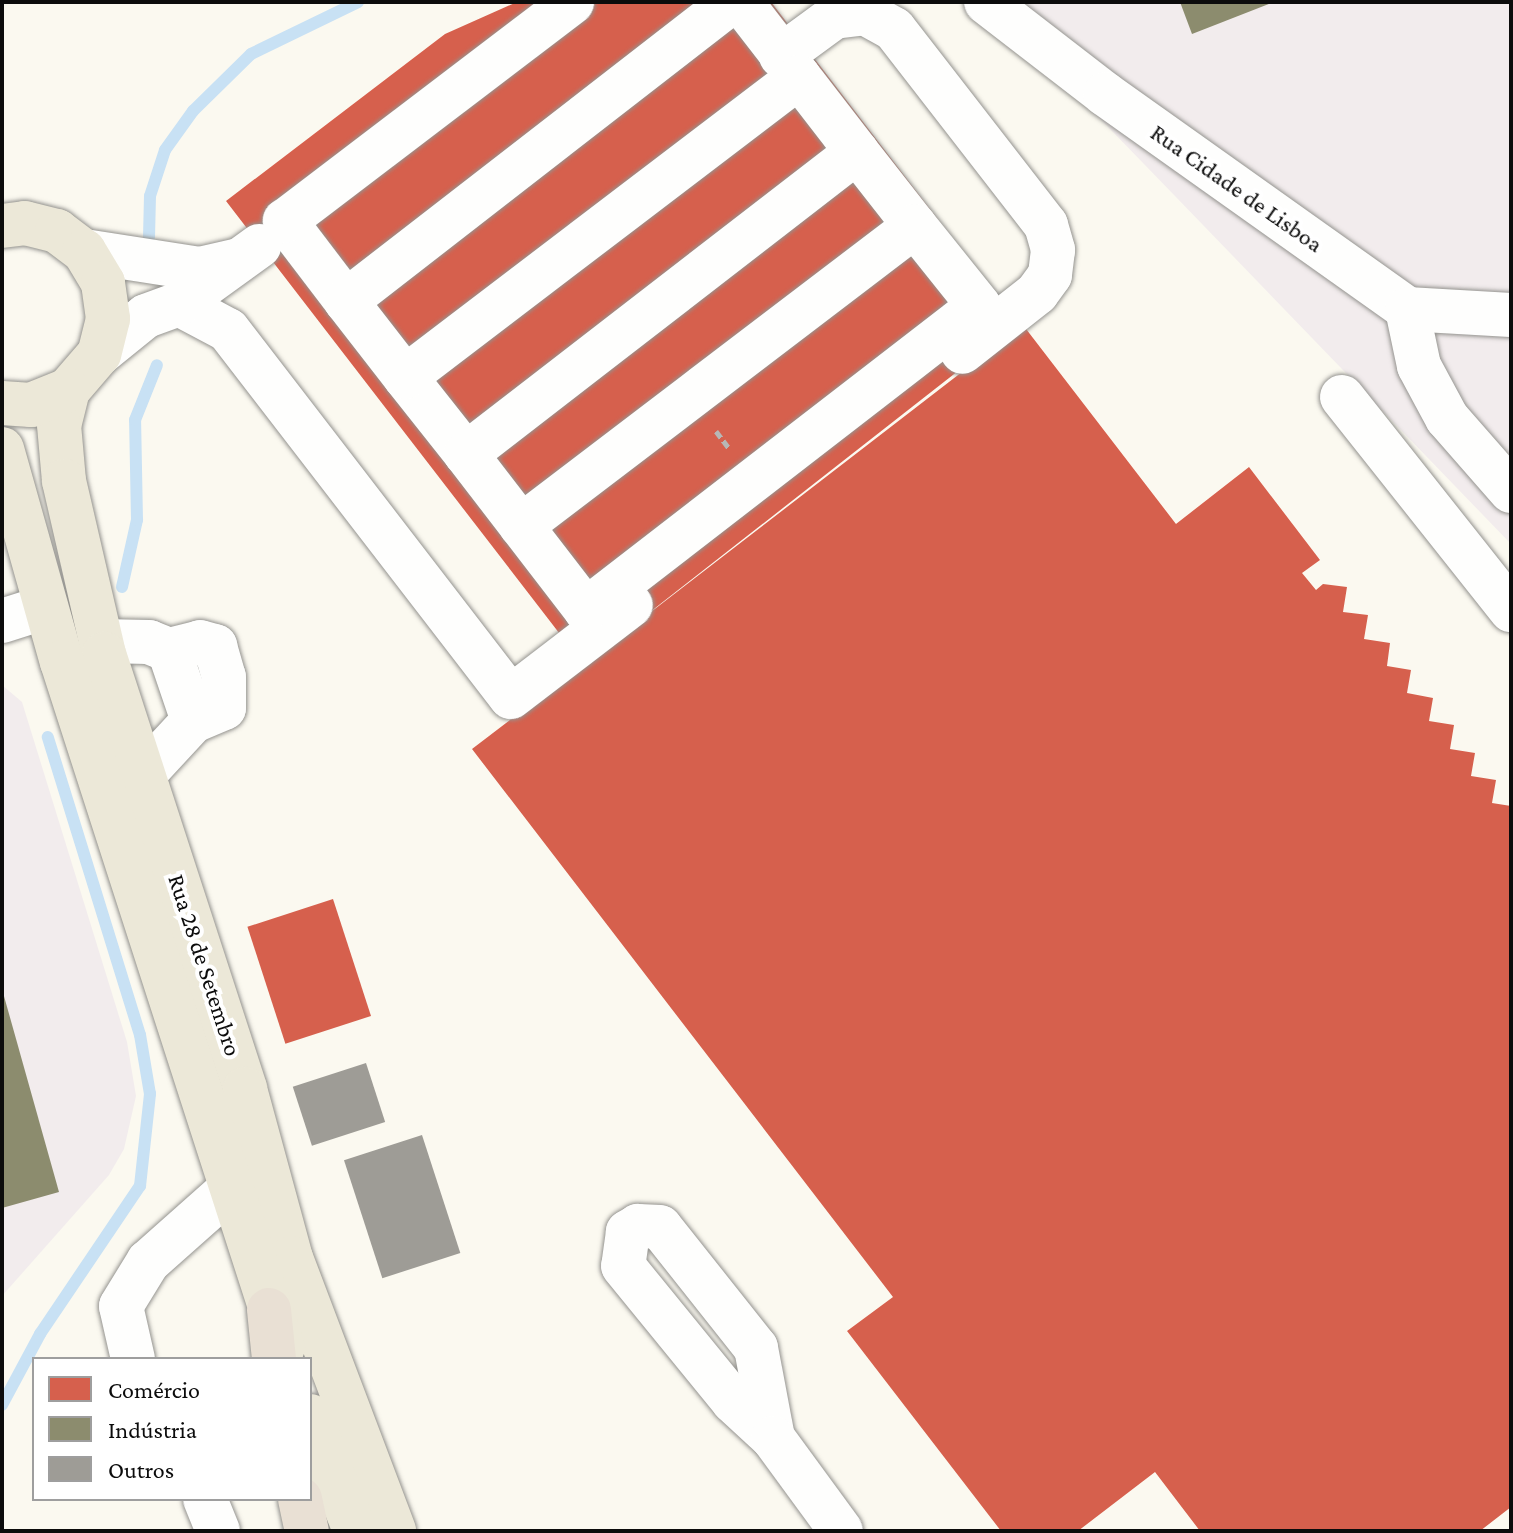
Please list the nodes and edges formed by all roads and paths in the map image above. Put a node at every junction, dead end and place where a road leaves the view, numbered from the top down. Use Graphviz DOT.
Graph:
graph roads {
  1 [pos="572,2"];
  2 [pos="732,2"];
  3 [pos="741,2"];
  4 [pos="986,2"];
  5 [pos="790,66"];
  6 [pos="857,152"];
  7 [pos="10,217"];
  8 [pos="915,226"];
  9 [pos="84,251"];
  10 [pos="346,301"];
  11 [pos="179,304"];
  12 [pos="1407,309"];
  13 [pos="1511,315"];
  14 [pos="99,354"];
  15 [pos="405,377"];
  16 [pos="68,390"];
  17 [pos="1342,397"];
  18 [pos="2,403"];
  19 [pos="2,449"];
  20 [pos="466,454"];
  21 [pos="1502,472"];
  22 [pos="521,526"];
  23 [pos="46,607"];
  24 [pos="1511,610"];
  25 [pos="2,621"];
  26 [pos="101,641"];
  27 [pos="143,775"];
  28 [pos="229,1190"];
  29 [pos="269,1310"];
  30 [pos="133,1357"];
  31 [pos="274,1357"];
  32 [pos="287,1357"];
  33 [pos="312,1421"];
  34 [pos="773,1438"];
  35 [pos="206,1501"];
  36 [pos="300,1501"];
  37 [pos="218,1531"];
  38 [pos="307,1531"];
  39 [pos="355,1531"];
  40 [pos="394,1531"];
  41 [pos="841,1531"];
  1 -- 10 [label="street"];
  2 -- 10 [label="street"];
  3 -- 5 [label="street"];
  4 -- 12 [label="street, Rua Cidade de Lisboa"];
  5 -- 6 [label="street"];
  5 -- 11 [label="street"];
  5 -- 15 [label="street"];
  6 -- 8 [label="street"];
  6 -- 20 [label="street"];
  7 -- 9 [label="main road"];
  8 -- 22 [label="street"];
  8 -- 22 [label="street"];
  9 -- 11 [label="street"];
  9 -- 14 [label="main road"];
  10 -- 15 [label="street"];
  11 -- 14 [label="street"];
  12 -- 13 [label="street"];
  12 -- 21 [label="street"];
  14 -- 16 [label="main road, Rua 28 de Setembro"];
  15 -- 20 [label="street"];
  16 -- 18 [label="main road, Rua 28 de Setembro"];
  16 -- 26 [label="main road, Rua 28 de Setembro"];
  17 -- 24 [label="street"];
  19 -- 23 [label="main road, Rua 28 de Setembro"];
  20 -- 22 [label="street"];
  23 -- 25 [label="street"];
  23 -- 28 [label="main road, Rua 28 de Setembro"];
  26 -- 27 [label="main road, Rua 28 de Setembro"];
  26 -- 27 [label="street"];
  27 -- 40 [label="main road, Rua 28 de Setembro"];
  28 -- 29 [label="main road, Rua 28 de Setembro"];
  28 -- 30 [label="street"];
  29 -- 31 [label="highway"];
  29 -- 32 [label="main road, Rua 28 de Setembro"];
  33 -- 39 [label="main road"];
  34 -- 41 [label="street"];
  35 -- 37 [label="street"];
  36 -- 38 [label="highway"];
}
